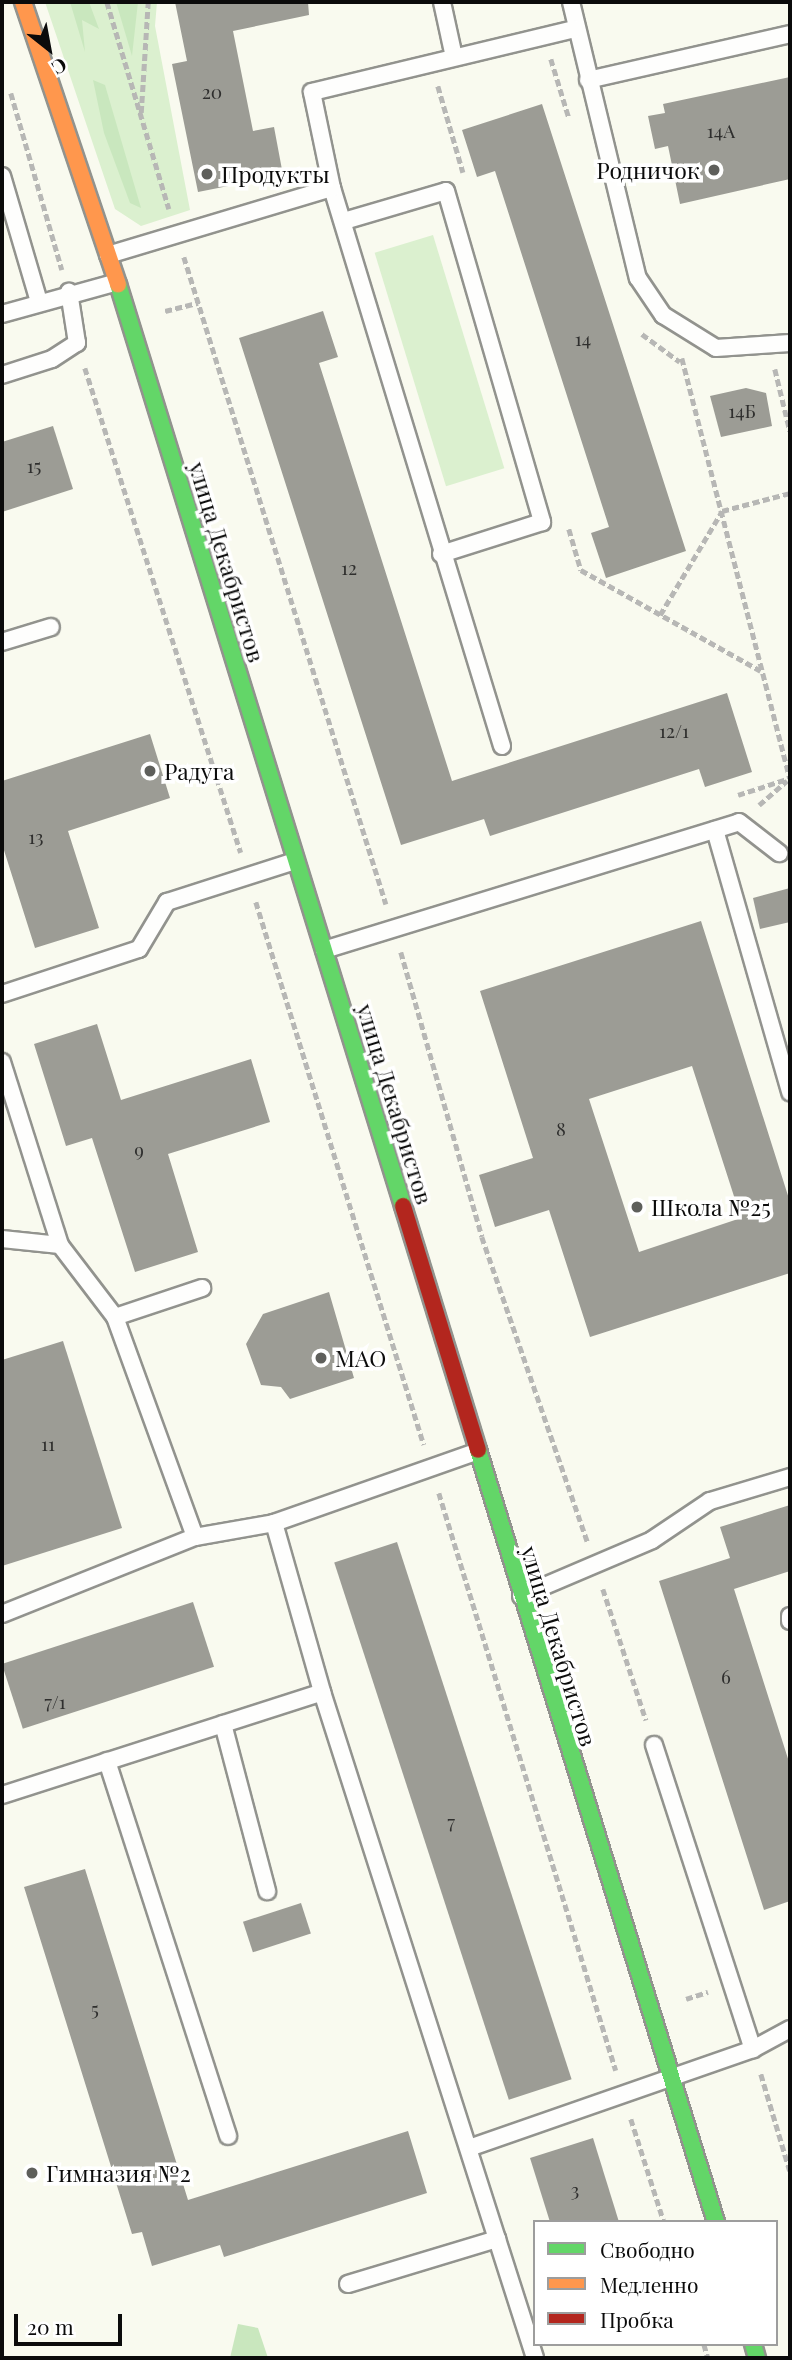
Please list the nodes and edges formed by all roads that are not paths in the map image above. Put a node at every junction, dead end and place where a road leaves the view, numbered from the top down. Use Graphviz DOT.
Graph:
graph roads {
  1 [pos="23,2"];
  2 [pos="442,2"];
  3 [pos="571,2"];
  4 [pos="576,29"];
  5 [pos="790,34"];
  6 [pos="454,57"];
  7 [pos="588,80"];
  8 [pos="2,176"];
  9 [pos="332,188"];
  10 [pos="344,221"];
  11 [pos="108,255"];
  12 [pos="117,282"];
  13 [pos="69,292"];
  14 [pos="39,302"];
  15 [pos="2,314"];
  16 [pos="790,343"];
  17 [pos="2,375"];
  18 [pos="441,554"];
  19 [pos="51,627"];
  20 [pos="2,642"];
  21 [pos="502,746"];
  22 [pos="715,830"];
  23 [pos="779,853"];
  24 [pos="295,861"];
  25 [pos="324,950"];
  26 [pos="2,994"];
  27 [pos="2,1062"];
  28 [pos="790,1092"];
  29 [pos="2,1239"];
  30 [pos="60,1245"];
  31 [pos="202,1288"];
  32 [pos="116,1317"];
  33 [pos="476,1452"];
  34 [pos="790,1477"];
  35 [pos="274,1523"];
  36 [pos="195,1537"];
  37 [pos="519,1597"];
  38 [pos="2,1614"];
  39 [pos="321,1692"];
  40 [pos="223,1724"];
  41 [pos="654,1745"];
  42 [pos="107,1761"];
  43 [pos="2,1795"];
  44 [pos="267,1891"];
  45 [pos="790,2029"];
  46 [pos="753,2049"];
  47 [pos="673,2075"];
  48 [pos="228,2136"];
  49 [pos="469,2148"];
  50 [pos="715,2220"];
  51 [pos="497,2239"];
  52 [pos="348,2284"];
  53 [pos="535,2358"];
  1 -- 11 [label="street, улица Декабристов"];
  2 -- 6 [label="lane"];
  3 -- 4 [label="lane"];
  4 -- 6 [label="lane"];
  4 -- 7 [label="lane"];
  5 -- 7 [label="lane"];
  6 -- 9 [label="lane"];
  7 -- 16 [label="lane"];
  8 -- 14 [label="lane"];
  9 -- 10 [label="lane"];
  9 -- 11 [label="lane"];
  10 -- 18 [label="lane"];
  10 -- 18 [label="lane"];
  11 -- 12 [label="street, улица Декабристов"];
  12 -- 13 [label="lane"];
  12 -- 24 [label="street, улица Декабристов"];
  13 -- 14 [label="lane"];
  13 -- 17 [label="lane"];
  14 -- 15 [label="lane"];
  18 -- 21 [label="lane"];
  19 -- 20 [label="lane"];
  22 -- 23 [label="lane"];
  22 -- 25 [label="lane"];
  22 -- 28 [label="lane"];
  24 -- 25 [label="street, улица Декабристов"];
  24 -- 26 [label="lane"];
  25 -- 33 [label="street, улица Декабристов"];
  27 -- 30 [label="lane"];
  29 -- 30 [label="lane"];
  30 -- 32 [label="lane"];
  31 -- 32 [label="lane"];
  32 -- 36 [label="lane"];
  33 -- 35 [label="lane"];
  33 -- 37 [label="street, улица Декабристов"];
  34 -- 37 [label="lane"];
  35 -- 36 [label="lane"];
  35 -- 39 [label="lane"];
  36 -- 38 [label="lane"];
  37 -- 47 [label="street, улица Декабристов"];
  39 -- 40 [label="lane"];
  39 -- 49 [label="lane"];
  40 -- 42 [label="lane"];
  40 -- 44 [label="lane"];
  41 -- 46 [label="lane"];
  42 -- 43 [label="lane"];
  42 -- 48 [label="lane"];
  45 -- 46 [label="lane"];
  46 -- 47 [label="lane"];
  47 -- 49 [label="lane"];
  47 -- 50 [label="street, улица Декабристов"];
  49 -- 51 [label="lane"];
  51 -- 52 [label="lane"];
  51 -- 53 [label="lane"];
}
